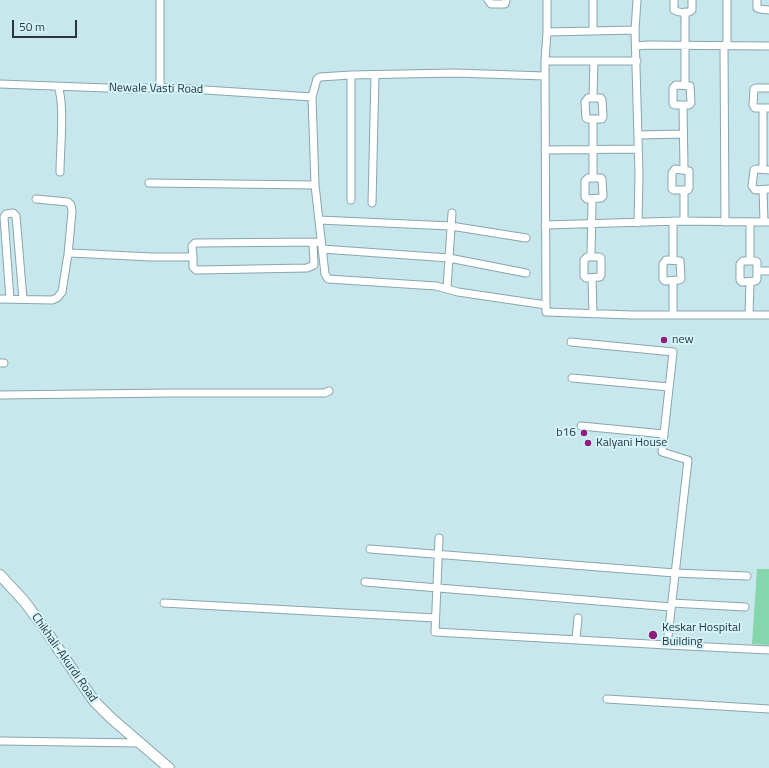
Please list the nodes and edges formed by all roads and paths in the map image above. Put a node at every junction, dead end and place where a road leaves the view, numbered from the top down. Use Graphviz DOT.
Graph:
graph roads {
  1 [pos="160,0"];
  2 [pos="488,0"];
  3 [pos="506,0"];
  4 [pos="547,0"];
  5 [pos="593,0"];
  6 [pos="637,0"];
  7 [pos="674,0"];
  8 [pos="692,0"];
  9 [pos="727,0"];
  10 [pos="757,0"];
  11 [pos="769,10"];
  12 [pos="684,12"];
  13 [pos="636,30"];
  14 [pos="593,31"];
  15 [pos="547,32"];
  16 [pos="684,45"];
  17 [pos="725,45"];
  18 [pos="636,46"];
  19 [pos="769,46"];
  20 [pos="594,61"];
  21 [pos="637,61"];
  22 [pos="545,62"];
  23 [pos="351,75"];
  24 [pos="375,75"];
  25 [pos="545,76"];
  26 [pos="0,84"];
  27 [pos="685,85"];
  28 [pos="58,86"];
  29 [pos="160,87"];
  30 [pos="769,88"];
  31 [pos="312,97"];
  32 [pos="593,98"];
  33 [pos="683,106"];
  34 [pos="766,108"];
  35 [pos="594,119"];
  36 [pos="683,134"];
  37 [pos="638,135"];
  38 [pos="638,149"];
  39 [pos="545,150"];
  40 [pos="593,150"];
  41 [pos="684,169"];
  42 [pos="766,169"];
  43 [pos="60,172"];
  44 [pos="593,178"];
  45 [pos="149,183"];
  46 [pos="315,185"];
  47 [pos="766,190"];
  48 [pos="684,191"];
  49 [pos="36,199"];
  50 [pos="592,199"];
  51 [pos="351,200"];
  52 [pos="372,203"];
  53 [pos="452,213"];
  54 [pos="319,220"];
  55 [pos="684,221"];
  56 [pos="673,222"];
  57 [pos="725,222"];
  58 [pos="750,222"];
  59 [pos="766,222"];
  60 [pos="638,223"];
  61 [pos="591,224"];
  62 [pos="546,225"];
  63 [pos="452,226"];
  64 [pos="526,238"];
  65 [pos="313,242"];
  66 [pos="322,246"];
  67 [pos="68,255"];
  68 [pos="193,257"];
  69 [pos="591,257"];
  70 [pos="449,258"];
  71 [pos="673,260"];
  72 [pos="750,261"];
  73 [pos="757,271"];
  74 [pos="769,271"];
  75 [pos="526,273"];
  76 [pos="592,278"];
  77 [pos="673,281"];
  78 [pos="750,282"];
  79 [pos="447,288"];
  80 [pos="0,299"];
  81 [pos="10,299"];
  82 [pos="23,299"];
  83 [pos="546,305"];
  84 [pos="593,314"];
  85 [pos="673,315"];
  86 [pos="749,315"];
  87 [pos="769,315"];
  88 [pos="571,342"];
  89 [pos="572,378"];
  90 [pos="669,387"];
  91 [pos="329,391"];
  92 [pos="0,394"];
  93 [pos="581,426"];
  94 [pos="664,434"];
  95 [pos="438,538"];
  96 [pos="370,549"];
  97 [pos="437,554"];
  98 [pos="675,573"];
  99 [pos="0,575"];
  100 [pos="748,576"];
  101 [pos="365,582"];
  102 [pos="436,587"];
  103 [pos="164,603"];
  104 [pos="671,605"];
  105 [pos="745,607"];
  106 [pos="435,618"];
  107 [pos="578,618"];
  108 [pos="576,640"];
  109 [pos="667,645"];
  110 [pos="769,650"];
  111 [pos="606,699"];
  112 [pos="769,709"];
  113 [pos="0,741"];
  114 [pos="140,743"];
  115 [pos="169,768"];
  1 -- 29 [label="street"];
  2 -- 3 [label="street"];
  4 -- 15 [label="street"];
  5 -- 14 [label="street"];
  6 -- 13 [label="street"];
  7 -- 12 [label="street"];
  8 -- 12 [label="street"];
  9 -- 17 [label="street"];
  10 -- 11 [label="street"];
  12 -- 16 [label="street"];
  13 -- 14 [label="street"];
  13 -- 18 [label="street"];
  14 -- 15 [label="street"];
  15 -- 22 [label="street"];
  16 -- 17 [label="street"];
  16 -- 18 [label="street"];
  16 -- 27 [label="street"];
  17 -- 19 [label="street"];
  17 -- 57 [label="street"];
  18 -- 21 [label="street"];
  20 -- 21 [label="street"];
  20 -- 22 [label="street"];
  20 -- 32 [label="street"];
  21 -- 37 [label="street"];
  22 -- 25 [label="street"];
  23 -- 24 [label="street"];
  23 -- 31 [label="street"];
  23 -- 51 [label="street"];
  24 -- 25 [label="street"];
  24 -- 52 [label="street"];
  25 -- 39 [label="street"];
  26 -- 28 [label="street, Newale Vasti Road"];
  27 -- 33 [label="street"];
  27 -- 33 [label="street"];
  28 -- 29 [label="street, Newale Vasti Road"];
  28 -- 43 [label="street"];
  29 -- 31 [label="street, Newale Vasti Road"];
  30 -- 34 [label="street"];
  31 -- 46 [label="street"];
  32 -- 35 [label="street"];
  32 -- 35 [label="street"];
  33 -- 36 [label="street"];
  34 -- 42 [label="street"];
  35 -- 40 [label="street"];
  36 -- 37 [label="street"];
  36 -- 41 [label="street"];
  37 -- 38 [label="street"];
  38 -- 40 [label="street"];
  38 -- 60 [label="street"];
  39 -- 40 [label="street"];
  39 -- 62 [label="street"];
  40 -- 44 [label="street"];
  41 -- 48 [label="street"];
  41 -- 48 [label="street"];
  42 -- 47 [label="street"];
  44 -- 50 [label="street"];
  44 -- 50 [label="street"];
  45 -- 46 [label="street"];
  46 -- 54 [label="street"];
  47 -- 59 [label="street"];
  48 -- 55 [label="street"];
  49 -- 67 [label="street"];
  50 -- 61 [label="street"];
  53 -- 63 [label="street"];
  54 -- 63 [label="street"];
  54 -- 66 [label="street"];
  55 -- 56 [label="street"];
  55 -- 57 [label="street"];
  56 -- 60 [label="street"];
  56 -- 71 [label="street"];
  57 -- 58 [label="street"];
  58 -- 59 [label="street"];
  58 -- 72 [label="street"];
  60 -- 61 [label="street"];
  61 -- 62 [label="street"];
  61 -- 69 [label="street"];
  62 -- 83 [label="street"];
  63 -- 64 [label="street"];
  63 -- 70 [label="street"];
  65 -- 66 [label="street"];
  65 -- 68 [label="street"];
  65 -- 68 [label="street"];
  66 -- 70 [label="street"];
  66 -- 79 [label="street"];
  67 -- 68 [label="street"];
  67 -- 82 [label="street"];
  69 -- 76 [label="street"];
  69 -- 76 [label="street"];
  70 -- 75 [label="street"];
  70 -- 79 [label="street"];
  71 -- 77 [label="street"];
  71 -- 77 [label="street"];
  72 -- 73 [label="street"];
  72 -- 78 [label="street"];
  73 -- 74 [label="street"];
  73 -- 78 [label="street"];
  76 -- 84 [label="street"];
  77 -- 85 [label="street"];
  78 -- 86 [label="street"];
  79 -- 83 [label="street"];
  80 -- 81 [label="street"];
  81 -- 82 [label="street"];
  81 -- 82 [label="street"];
  83 -- 84 [label="street"];
  84 -- 85 [label="street"];
  85 -- 86 [label="street"];
  86 -- 87 [label="street"];
  88 -- 90 [label="street"];
  89 -- 90 [label="street"];
  90 -- 94 [label="street"];
  91 -- 92 [label="street"];
  93 -- 94 [label="street"];
  94 -- 98 [label="street"];
  95 -- 97 [label="street"];
  96 -- 97 [label="street"];
  97 -- 98 [label="street"];
  97 -- 102 [label="street"];
  98 -- 100 [label="street"];
  98 -- 104 [label="street"];
  99 -- 114 [label="main road, Chikhali-Akurdi Road"];
  101 -- 102 [label="street"];
  102 -- 104 [label="street"];
  102 -- 106 [label="street"];
  103 -- 106 [label="street"];
  104 -- 105 [label="street"];
  104 -- 109 [label="street"];
  106 -- 108 [label="street"];
  107 -- 108 [label="street"];
  108 -- 109 [label="street"];
  109 -- 110 [label="street"];
  111 -- 112 [label="street"];
  113 -- 114 [label="street"];
  114 -- 115 [label="main road, Chikhali-Akurdi Road"];
}
